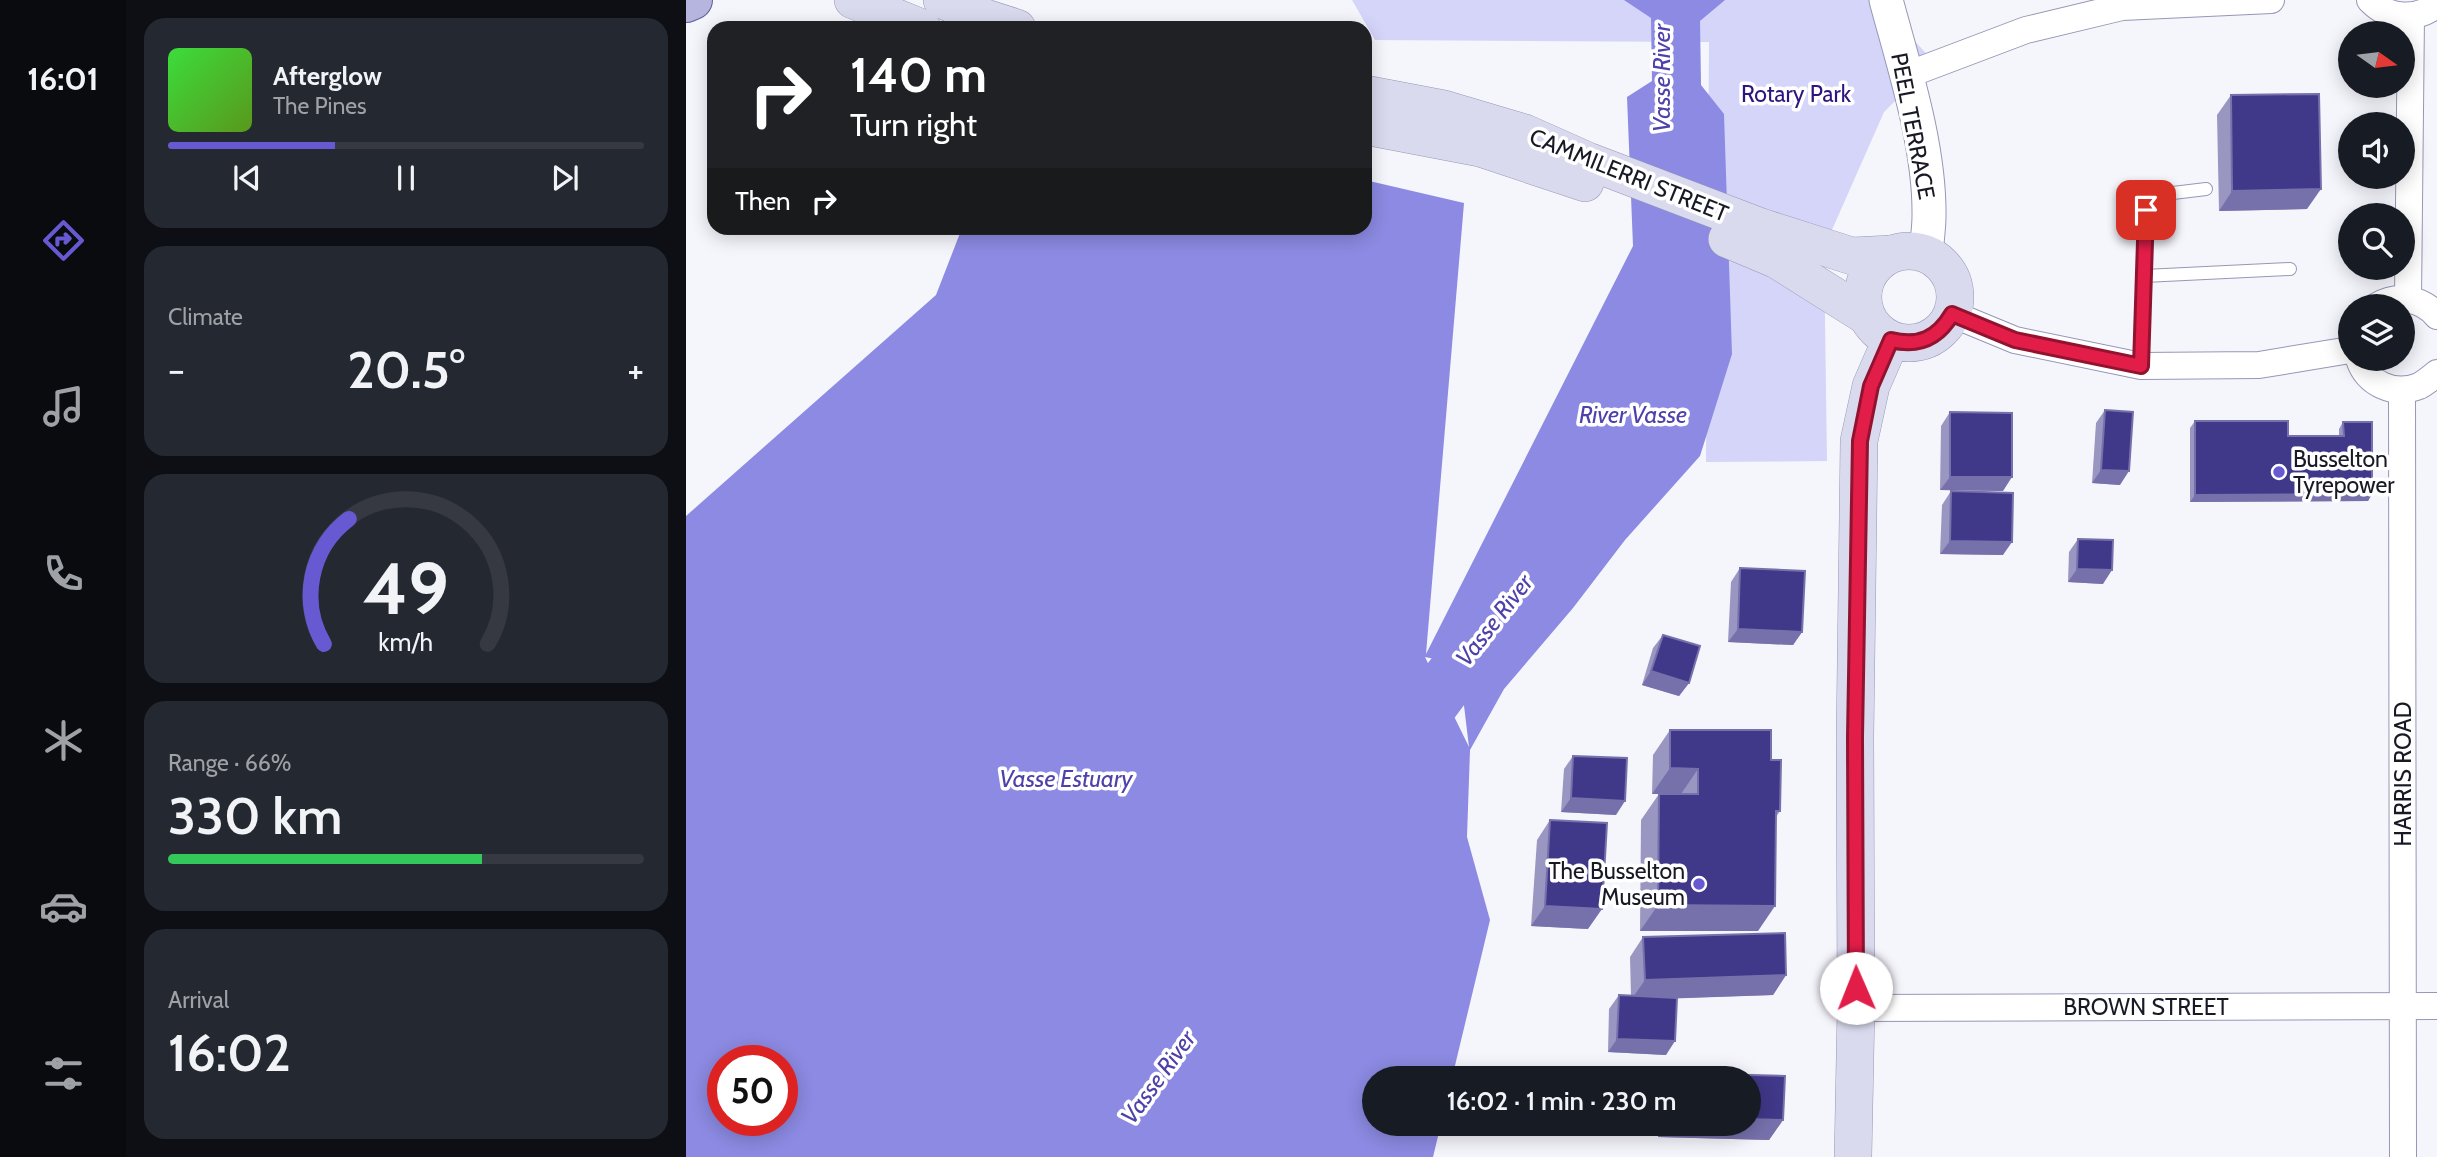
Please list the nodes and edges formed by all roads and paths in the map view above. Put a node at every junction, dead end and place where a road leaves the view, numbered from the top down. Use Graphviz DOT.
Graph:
graph roads {
  1 [pos="693,0"];
  2 [pos="853,0"];
  3 [pos="942,0"];
  4 [pos="1885,0"];
  5 [pos="2271,0"];
  6 [pos="2370,0"];
  7 [pos="686,3"];
  8 [pos="2437,4"];
  9 [pos="2411,16"];
  10 [pos="905,21"];
  11 [pos="995,21"];
  12 [pos="1907,75"];
  13 [pos="1372,95"];
  14 [pos="1372,127"];
  15 [pos="1584,171"];
  16 [pos="2206,189"];
  17 [pos="1759,239"];
  18 [pos="1908,254"];
  19 [pos="2290,269"];
  20 [pos="2144,276"];
  21 [pos="2408,294"];
  22 [pos="2415,302"];
  23 [pos="1952,314"];
  24 [pos="2437,316"];
  25 [pos="1879,328"];
  26 [pos="2338,352"];
  27 [pos="2141,366"];
  28 [pos="2366,371"];
  29 [pos="2437,373"];
  30 [pos="2402,390"];
  31 [pos="2403,1006"];
  32 [pos="2437,1006"];
  33 [pos="1856,1009"];
  34 [pos="1853,1157"];
  35 [pos="2403,1157"];
  1 -- 7 [label="main road"];
  2 -- 10 [label="main road"];
  3 -- 11 [label="main road"];
  4 -- 12 [label="street, PEEL TERRACE"];
  5 -- 12 [label="street"];
  6 -- 9 [label="street"];
  8 -- 9 [label="street"];
  9 -- 21 [label="street"];
  12 -- 18 [label="street, PEEL TERRACE"];
  13 -- 15 [label="main road, CAMMILERRI STREET"];
  14 -- 15 [label="main road, CAMMILERRI STREET"];
  15 -- 17 [label="main road, CAMMILERRI STREET"];
  16 -- 20 [label="lane"];
  17 -- 18 [label="main road, CAMMILERRI STREET"];
  17 -- 25 [label="main road, CAMMILERRI STREET"];
  18 -- 23 [label="main road"];
  18 -- 25 [label="main road"];
  19 -- 20 [label="lane"];
  20 -- 27 [label="lane"];
  22 -- 24 [label="street"];
  23 -- 25 [label="main road"];
  23 -- 27 [label="street"];
  25 -- 33 [label="main road"];
  26 -- 27 [label="street"];
  28 -- 30 [label="street"];
  29 -- 30 [label="street"];
  30 -- 31 [label="street, HARRIS ROAD"];
  31 -- 32 [label="street, BROWN STREET"];
  31 -- 33 [label="street, BROWN STREET"];
  31 -- 35 [label="street, HARRIS ROAD"];
  33 -- 34 [label="main road"];
}
